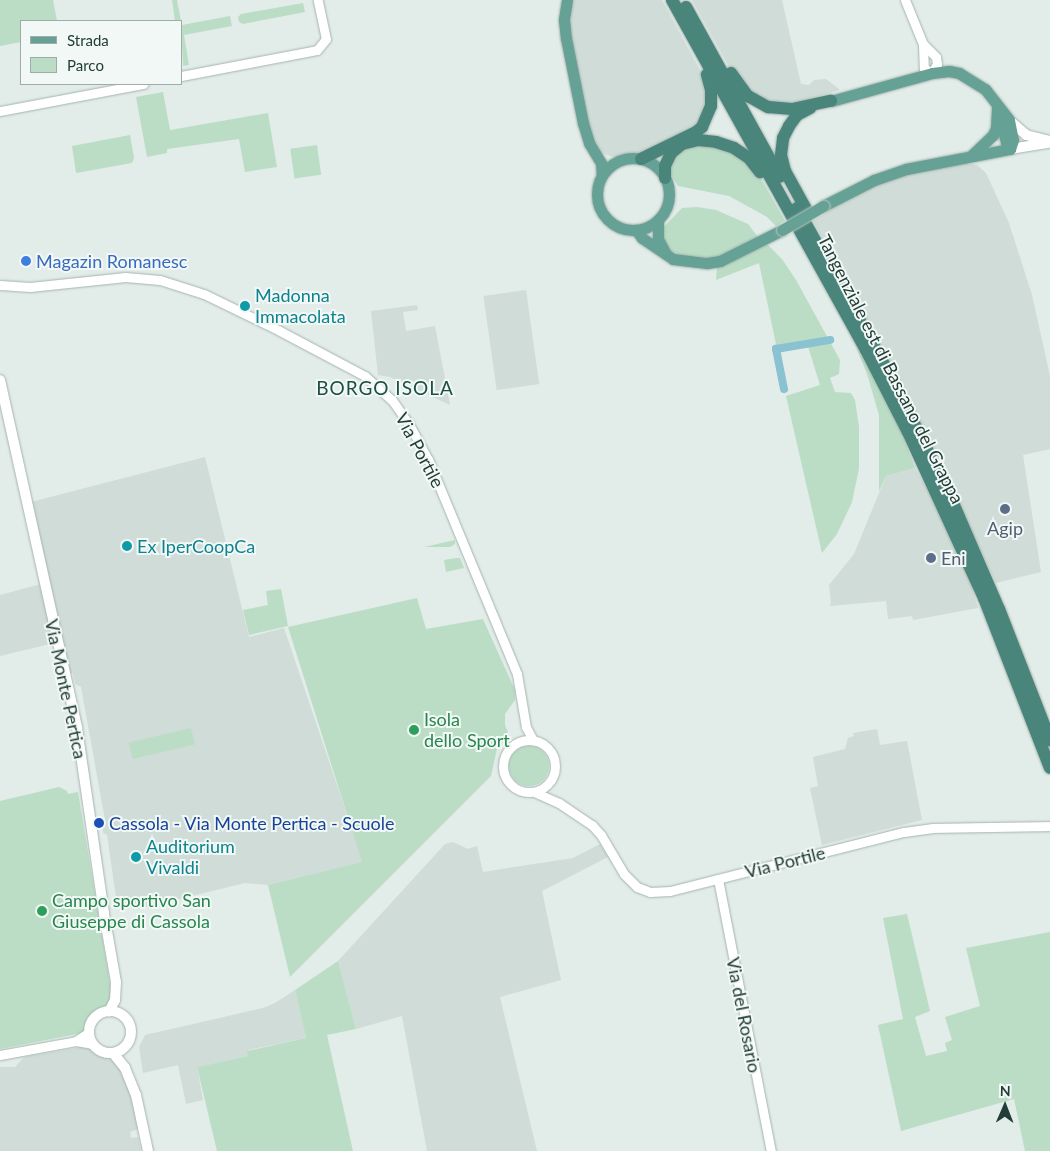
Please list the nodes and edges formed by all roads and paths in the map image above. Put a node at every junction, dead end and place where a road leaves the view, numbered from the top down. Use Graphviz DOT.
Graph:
graph roads {
  1 [pos="318,0"];
  2 [pos="567,0"];
  3 [pos="667,0"];
  4 [pos="672,0"];
  5 [pos="682,0"];
  6 [pos="691,0"];
  7 [pos="905,0"];
  8 [pos="923,44"];
  9 [pos="932,73"];
  10 [pos="182,76"];
  11 [pos="138,85"];
  12 [pos="831,101"];
  13 [pos="997,106"];
  14 [pos="0,111"];
  15 [pos="1009,120"];
  16 [pos="1050,142"];
  17 [pos="1010,149"];
  18 [pos="595,152"];
  19 [pos="972,155"];
  20 [pos="641,159"];
  21 [pos="621,160"];
  22 [pos="602,176"];
  23 [pos="665,178"];
  24 [pos="658,220"];
  25 [pos="788,227"];
  26 [pos="636,230"];
  27 [pos="667,256"];
  28 [pos="0,285"];
  29 [pos="16,287"];
  30 [pos="0,292"];
  31 [pos="849,320"];
  32 [pos="863,326"];
  33 [pos="0,380"];
  34 [pos="524,715"];
  35 [pos="533,740"];
  36 [pos="1050,740"];
  37 [pos="516,743"];
  38 [pos="1050,768"];
  39 [pos="551,780"];
  40 [pos="534,792"];
  41 [pos="559,803"];
  42 [pos="1050,826"];
  43 [pos="718,879"];
  44 [pos="115,1000"];
  45 [pos="109,1012"];
  46 [pos="121,1015"];
  47 [pos="90,1032"];
  48 [pos="76,1041"];
  49 [pos="93,1044"];
  50 [pos="125,1047"];
  51 [pos="113,1053"];
  52 [pos="3,1055"];
  53 [pos="126,1068"];
  54 [pos="148,1151"];
  55 [pos="771,1151"];
  1 -- 10 [label="street"];
  2 -- 18 [label="main road"];
  3 -- 20 [label="highway"];
  4 -- 31 [label="highway, Tangenziale est di Bassano del Grappa"];
  5 -- 32 [label="highway, Tangenziale est di Bassano del Grappa"];
  6 -- 12 [label="highway"];
  7 -- 8 [label="street"];
  8 -- 9 [label="street"];
  8 -- 9 [label="street"];
  9 -- 12 [label="main road"];
  9 -- 13 [label="main road"];
  11 -- 14 [label="street"];
  12 -- 32 [label="highway"];
  13 -- 15 [label="main road"];
  13 -- 17 [label="main road"];
  13 -- 19 [label="main road"];
  15 -- 16 [label="main road"];
  15 -- 17 [label="main road"];
  16 -- 17 [label="main road"];
  17 -- 19 [label="main road"];
  18 -- 21 [label="main road"];
  18 -- 22 [label="main road"];
  19 -- 25 [label="main road, bridge"];
  20 -- 21 [label="main road"];
  20 -- 23 [label="main road"];
  21 -- 22 [label="main road"];
  22 -- 26 [label="main road"];
  23 -- 24 [label="main road"];
  23 -- 25 [label="highway"];
  24 -- 26 [label="main road"];
  24 -- 27 [label="main road"];
  25 -- 27 [label="main road"];
  25 -- 31 [label="highway"];
  26 -- 27 [label="main road"];
  28 -- 29 [label="street, Via Portile"];
  29 -- 30 [label="street, Via Portile"];
  29 -- 34 [label="street, Via Portile"];
  31 -- 38 [label="highway, Tangenziale est di Bassano del Grappa"];
  32 -- 36 [label="highway, Tangenziale est di Bassano del Grappa"];
  33 -- 44 [label="main road, Via Monte Pertica"];
  34 -- 35 [label="street, Via Portile"];
  34 -- 37 [label="street, Via Portile"];
  35 -- 37 [label="street"];
  35 -- 39 [label="street"];
  37 -- 40 [label="street"];
  39 -- 40 [label="street"];
  39 -- 41 [label="street"];
  40 -- 41 [label="street, Via Portile"];
  41 -- 43 [label="street, Via Portile"];
  42 -- 43 [label="street, Via Portile"];
  43 -- 55 [label="street, Via del Rosario"];
  44 -- 45 [label="main road, Via Monte Pertica"];
  44 -- 46 [label="main road, Via Monte Pertica"];
  45 -- 46 [label="main road"];
  45 -- 47 [label="main road"];
  46 -- 50 [label="main road"];
  47 -- 48 [label="street"];
  47 -- 49 [label="main road"];
  48 -- 49 [label="street"];
  48 -- 52 [label="street"];
  49 -- 51 [label="main road"];
  50 -- 51 [label="main road"];
  50 -- 53 [label="main road"];
  51 -- 53 [label="main road"];
  53 -- 54 [label="main road"];
}
